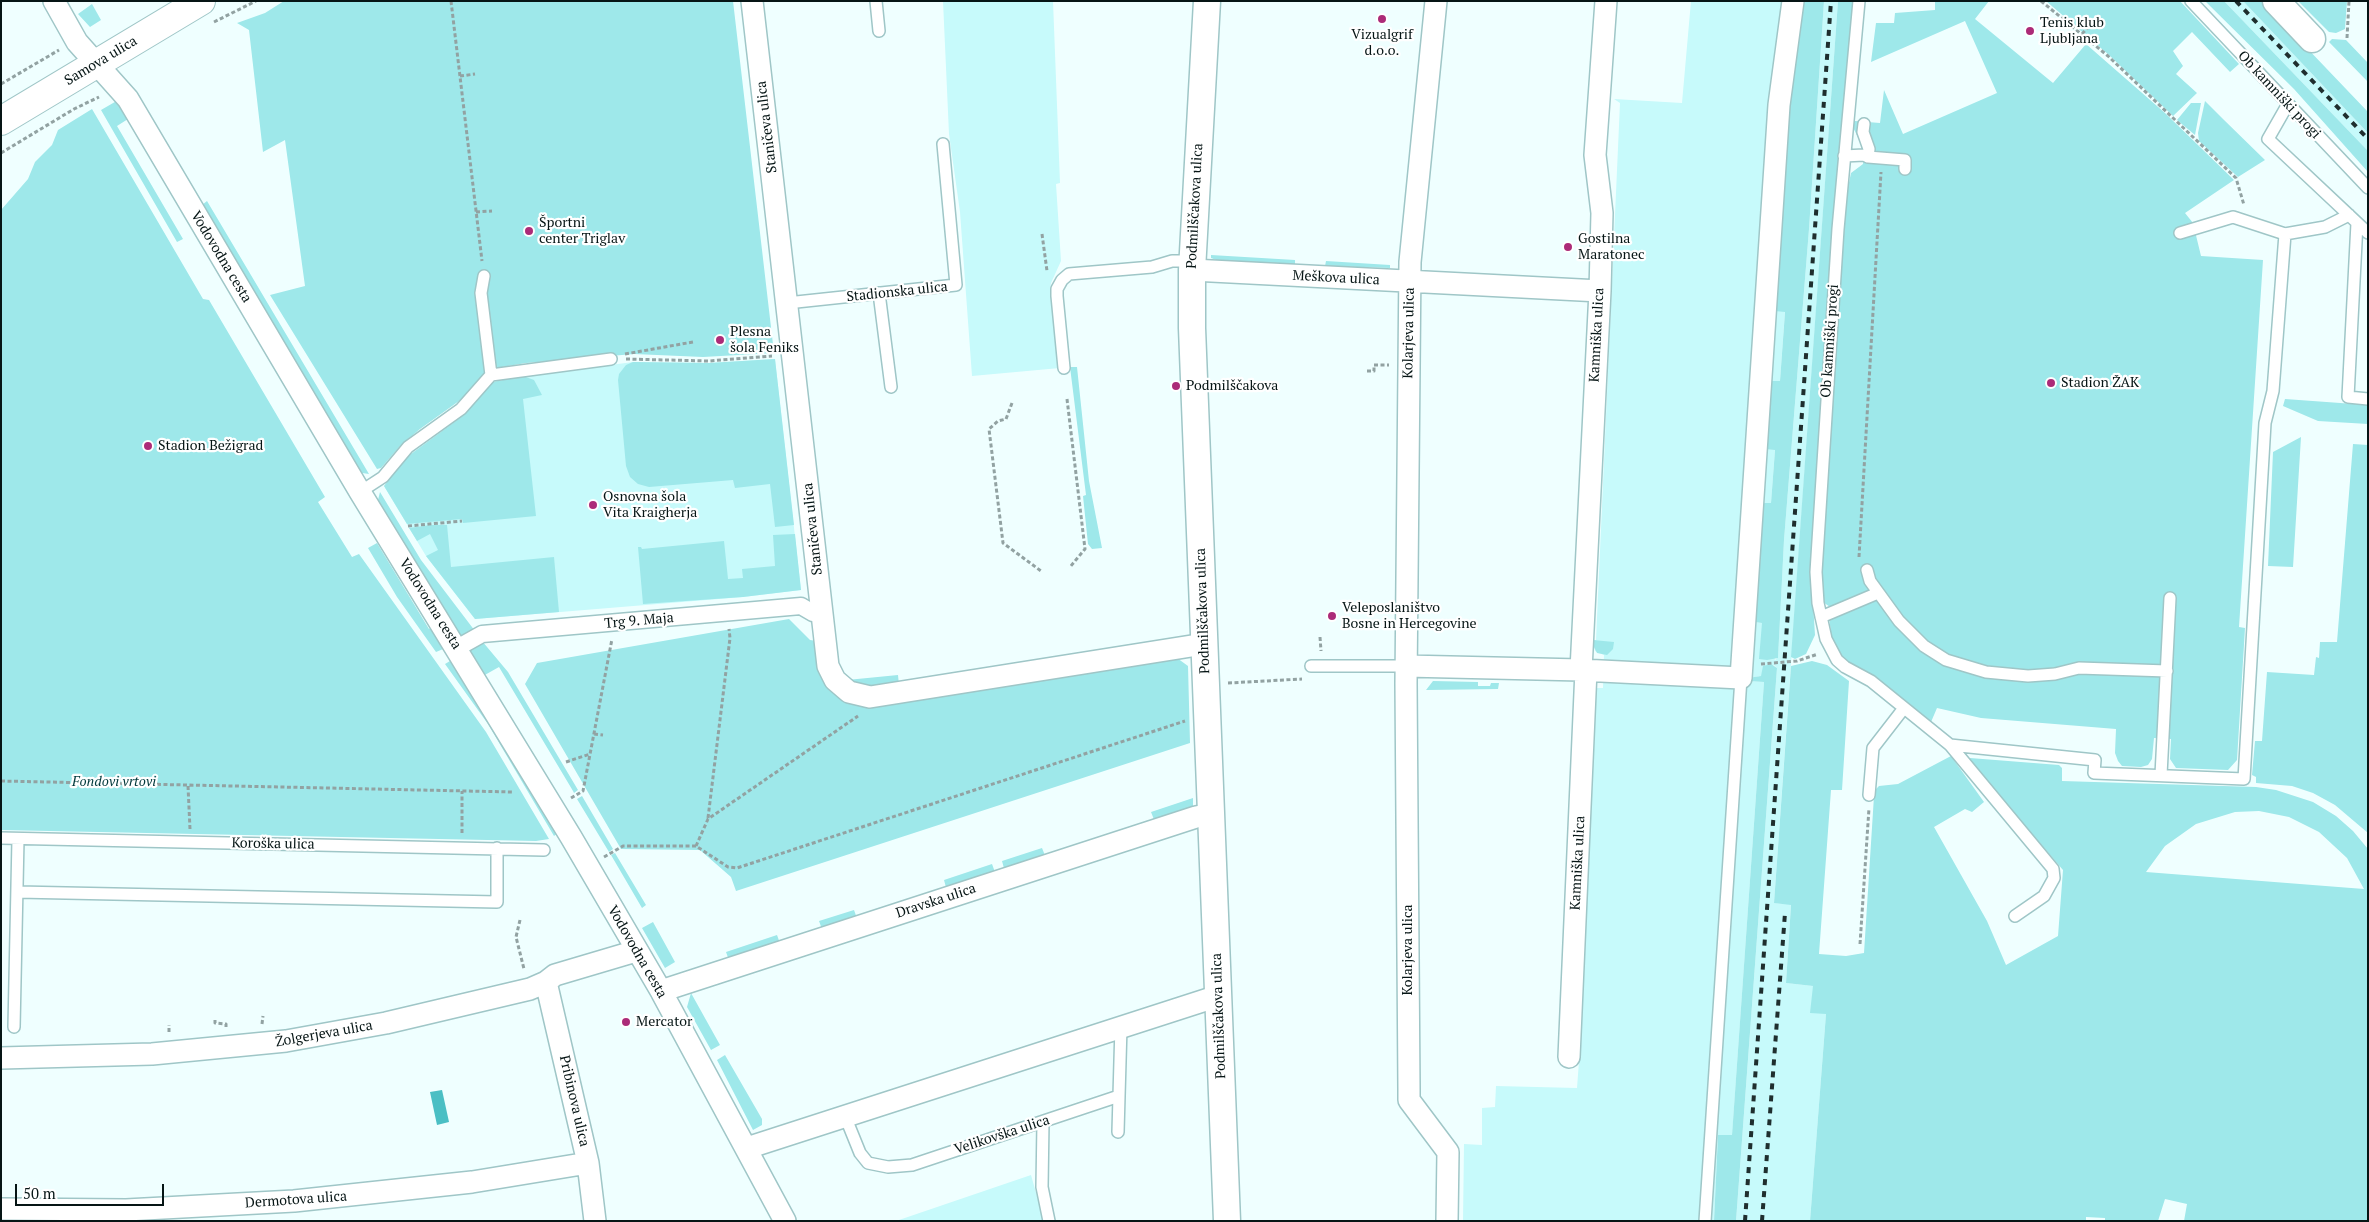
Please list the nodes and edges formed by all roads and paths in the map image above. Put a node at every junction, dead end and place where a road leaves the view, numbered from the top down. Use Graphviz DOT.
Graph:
graph roads {
  1 [pos="54,1"];
  2 [pos="256,1"];
  3 [pos="451,1"];
  4 [pos="752,1"];
  5 [pos="876,1"];
  6 [pos="1207,1"];
  7 [pos="1436,1"];
  8 [pos="1606,1"];
  9 [pos="1793,1"];
  10 [pos="1859,1"];
  11 [pos="2041,1"];
  12 [pos="2191,1"];
  13 [pos="2276,1"];
  14 [pos="2349,1"];
  15 [pos="208,12"];
  16 [pos="2090,24"];
  17 [pos="879,31"];
  18 [pos="2082,34"];
  19 [pos="2347,38"];
  20 [pos="2312,39"];
  21 [pos="61,49"];
  22 [pos="43,58"];
  23 [pos="98,64"];
  24 [pos="47,66"];
  25 [pos="475,74"];
  26 [pos="460,76"];
  27 [pos="1,84"];
  28 [pos="100,96"];
  29 [pos="2288,104"];
  30 [pos="1,121"];
  31 [pos="1864,124"];
  32 [pos="943,144"];
  33 [pos="1,153"];
  34 [pos="1844,156"];
  35 [pos="1868,158"];
  36 [pos="1882,158"];
  37 [pos="1905,170"];
  38 [pos="2368,188"];
  39 [pos="492,210"];
  40 [pos="476,212"];
  41 [pos="2353,219"];
  42 [pos="2249,222"];
  43 [pos="2180,233"];
  44 [pos="2368,233"];
  45 [pos="1042,234"];
  46 [pos="2285,234"];
  47 [pos="1192,266"];
  48 [pos="1046,271"];
  49 [pos="484,276"];
  50 [pos="1410,282"];
  51 [pos="1600,291"];
  52 [pos="880,294"];
  53 [pos="787,303"];
  54 [pos="693,342"];
  55 [pos="793,354"];
  56 [pos="611,359"];
  57 [pos="1391,365"];
  58 [pos="1064,368"];
  59 [pos="1367,371"];
  60 [pos="491,375"];
  61 [pos="891,387"];
  62 [pos="1067,399"];
  63 [pos="2368,399"];
  64 [pos="1012,404"];
  65 [pos="360,492"];
  66 [pos="462,521"];
  67 [pos="408,526"];
  68 [pos="1070,566"];
  69 [pos="1867,570"];
  70 [pos="1041,571"];
  71 [pos="1878,593"];
  72 [pos="2170,598"];
  73 [pos="823,612"];
  74 [pos="1821,617"];
  75 [pos="615,624"];
  76 [pos="1320,637"];
  77 [pos="730,638"];
  78 [pos="1204,644"];
  79 [pos="457,648"];
  80 [pos="1320,649"];
  81 [pos="1830,649"];
  82 [pos="1311,666"];
  83 [pos="1406,666"];
  84 [pos="1584,670"];
  85 [pos="2167,671"];
  86 [pos="1741,672"];
  87 [pos="1221,683"];
  88 [pos="880,696"];
  89 [pos="1904,708"];
  90 [pos="1189,720"];
  91 [pos="594,734"];
  92 [pos="602,736"];
  93 [pos="1950,745"];
  94 [pos="590,754"];
  95 [pos="566,762"];
  96 [pos="2160,776"];
  97 [pos="1,781"];
  98 [pos="188,786"];
  99 [pos="462,791"];
  100 [pos="513,792"];
  101 [pos="1870,795"];
  102 [pos="553,808"];
  103 [pos="1211,814"];
  104 [pos="708,819"];
  105 [pos="1,838"];
  106 [pos="18,839"];
  107 [pos="190,842"];
  108 [pos="696,846"];
  109 [pos="462,848"];
  110 [pos="497,848"];
  111 [pos="544,850"];
  112 [pos="588,866"];
  113 [pos="18,892"];
  114 [pos="2015,916"];
  115 [pos="520,920"];
  116 [pos="1860,944"];
  117 [pos="636,951"];
  118 [pos="524,969"];
  119 [pos="546,982"];
  120 [pos="661,991"];
  121 [pos="1218,996"];
  122 [pos="14,1026"];
  123 [pos="1121,1026"];
  124 [pos="1569,1057"];
  125 [pos="1,1058"];
  126 [pos="1119,1096"];
  127 [pos="845,1116"];
  128 [pos="1043,1122"];
  129 [pos="1118,1132"];
  130 [pos="747,1148"];
  131 [pos="588,1163"];
  132 [pos="1,1209"];
  133 [pos="595,1221"];
  134 [pos="785,1221"];
  135 [pos="1049,1221"];
  136 [pos="1227,1221"];
  137 [pos="1447,1221"];
  138 [pos="1705,1221"];
  1 -- 23 [label="street, Vodovodna cesta"];
  2 -- 15 [label="path"];
  3 -- 26 [label="path"];
  4 -- 53 [label="street, Staničeva ulica"];
  5 -- 17 [label="lane"];
  6 -- 47 [label="street, Podmilščakova ulica"];
  7 -- 50 [label="street, Kolarjeva ulica"];
  8 -- 51 [label="street, Kamniška ulica"];
  9 -- 86 [label="street"];
  10 -- 34 [label="lane, Ob kamniški progi"];
  11 -- 18 [label="path"];
  12 -- 29 [label="lane, Ob kamniški progi"];
  13 -- 20 [label="street"];
  14 -- 19 [label="path"];
  15 -- 23 [label="main road, Samova ulica"];
  16 -- 18 [label="path"];
  18 -- 42 [label="path"];
  21 -- 22 [label="path"];
  22 -- 24 [label="path"];
  22 -- 27 [label="path"];
  23 -- 30 [label="main road, Samova ulica"];
  23 -- 65 [label="street, Vodovodna cesta"];
  25 -- 26 [label="path"];
  26 -- 40 [label="path"];
  28 -- 33 [label="path, Samova ulica"];
  29 -- 38 [label="lane, Ob kamniški progi"];
  29 -- 41 [label="lane"];
  31 -- 35 [label="lane"];
  32 -- 52 [label="lane, Stadionska ulica"];
  34 -- 35 [label="lane"];
  34 -- 74 [label="lane, Ob kamniški progi"];
  35 -- 36 [label="lane"];
  36 -- 37 [label="lane"];
  36 -- 69 [label="path"];
  39 -- 40 [label="path"];
  40 -- 49 [label="path"];
  41 -- 44 [label="lane"];
  41 -- 46 [label="lane"];
  41 -- 63 [label="lane"];
  42 -- 43 [label="lane"];
  42 -- 46 [label="lane"];
  45 -- 48 [label="path"];
  46 -- 96 [label="lane"];
  47 -- 50 [label="street, Meškova ulica"];
  47 -- 58 [label="lane"];
  47 -- 78 [label="street, Podmilščakova ulica"];
  49 -- 60 [label="lane"];
  50 -- 51 [label="street, Meškova ulica"];
  50 -- 83 [label="street, Kolarjeva ulica"];
  51 -- 84 [label="street, Kamniška ulica"];
  52 -- 53 [label="lane, Stadionska ulica"];
  52 -- 61 [label="lane"];
  53 -- 55 [label="street, Staničeva ulica"];
  54 -- 56 [label="path"];
  55 -- 56 [label="path"];
  55 -- 73 [label="street, Staničeva ulica"];
  56 -- 60 [label="lane"];
  57 -- 59 [label="path"];
  60 -- 65 [label="lane"];
  62 -- 68 [label="path"];
  64 -- 70 [label="path"];
  65 -- 79 [label="street, Vodovodna cesta"];
  66 -- 67 [label="path"];
  69 -- 71 [label="lane"];
  71 -- 74 [label="lane"];
  71 -- 85 [label="lane"];
  72 -- 85 [label="lane"];
  73 -- 75 [label="street, Trg 9. Maja"];
  73 -- 88 [label="street, Staničeva ulica"];
  74 -- 81 [label="lane, Ob kamniški progi"];
  75 -- 79 [label="street, Trg 9. Maja"];
  75 -- 91 [label="path"];
  76 -- 80 [label="path"];
  77 -- 104 [label="path"];
  78 -- 88 [label="street, Staničeva ulica"];
  78 -- 103 [label="street, Podmilščakova ulica"];
  79 -- 102 [label="street, Vodovodna cesta"];
  81 -- 86 [label="path"];
  81 -- 89 [label="lane, Ob kamniški progi"];
  82 -- 83 [label="lane"];
  82 -- 87 [label="path"];
  83 -- 84 [label="street"];
  83 -- 137 [label="street, Kolarjeva ulica"];
  84 -- 86 [label="street"];
  84 -- 124 [label="street, Kamniška ulica"];
  85 -- 96 [label="lane"];
  86 -- 138 [label="lane"];
  88 -- 104 [label="path"];
  89 -- 93 [label="lane, Ob kamniški progi"];
  89 -- 101 [label="lane"];
  90 -- 108 [label="path"];
  91 -- 92 [label="path"];
  91 -- 94 [label="path"];
  93 -- 96 [label="lane"];
  93 -- 114 [label="lane, Ob kamniški progi"];
  94 -- 95 [label="path"];
  94 -- 102 [label="path"];
  97 -- 98 [label="path"];
  98 -- 99 [label="path"];
  98 -- 107 [label="path"];
  99 -- 100 [label="path"];
  99 -- 109 [label="path"];
  101 -- 116 [label="path"];
  102 -- 112 [label="street, Vodovodna cesta"];
  103 -- 120 [label="street, Dravska ulica"];
  103 -- 121 [label="street, Podmilščakova ulica"];
  104 -- 108 [label="path"];
  105 -- 106 [label="lane, Koroška ulica"];
  106 -- 107 [label="lane, Koroška ulica"];
  106 -- 113 [label="lane"];
  107 -- 109 [label="lane, Koroška ulica"];
  108 -- 112 [label="path"];
  109 -- 110 [label="lane, Koroška ulica"];
  110 -- 111 [label="lane, Koroška ulica"];
  110 -- 113 [label="lane"];
  112 -- 117 [label="street, Vodovodna cesta"];
  113 -- 122 [label="lane"];
  115 -- 118 [label="path"];
  117 -- 119 [label="street, Žolgerjeva ulica"];
  117 -- 120 [label="street, Vodovodna cesta"];
  119 -- 125 [label="street, Žolgerjeva ulica"];
  119 -- 131 [label="street, Pribinova ulica"];
  120 -- 130 [label="street, Vodovodna cesta"];
  121 -- 123 [label="street"];
  121 -- 136 [label="street, Podmilščakova ulica"];
  123 -- 126 [label="lane"];
  123 -- 127 [label="street"];
  126 -- 128 [label="lane, Velikovška ulica"];
  126 -- 129 [label="lane"];
  127 -- 128 [label="lane, Velikovška ulica"];
  127 -- 130 [label="street"];
  128 -- 135 [label="lane"];
  130 -- 134 [label="street, Vodovodna cesta"];
  131 -- 132 [label="street, Dermotova ulica"];
  131 -- 133 [label="street, Pribinova ulica"];
}
